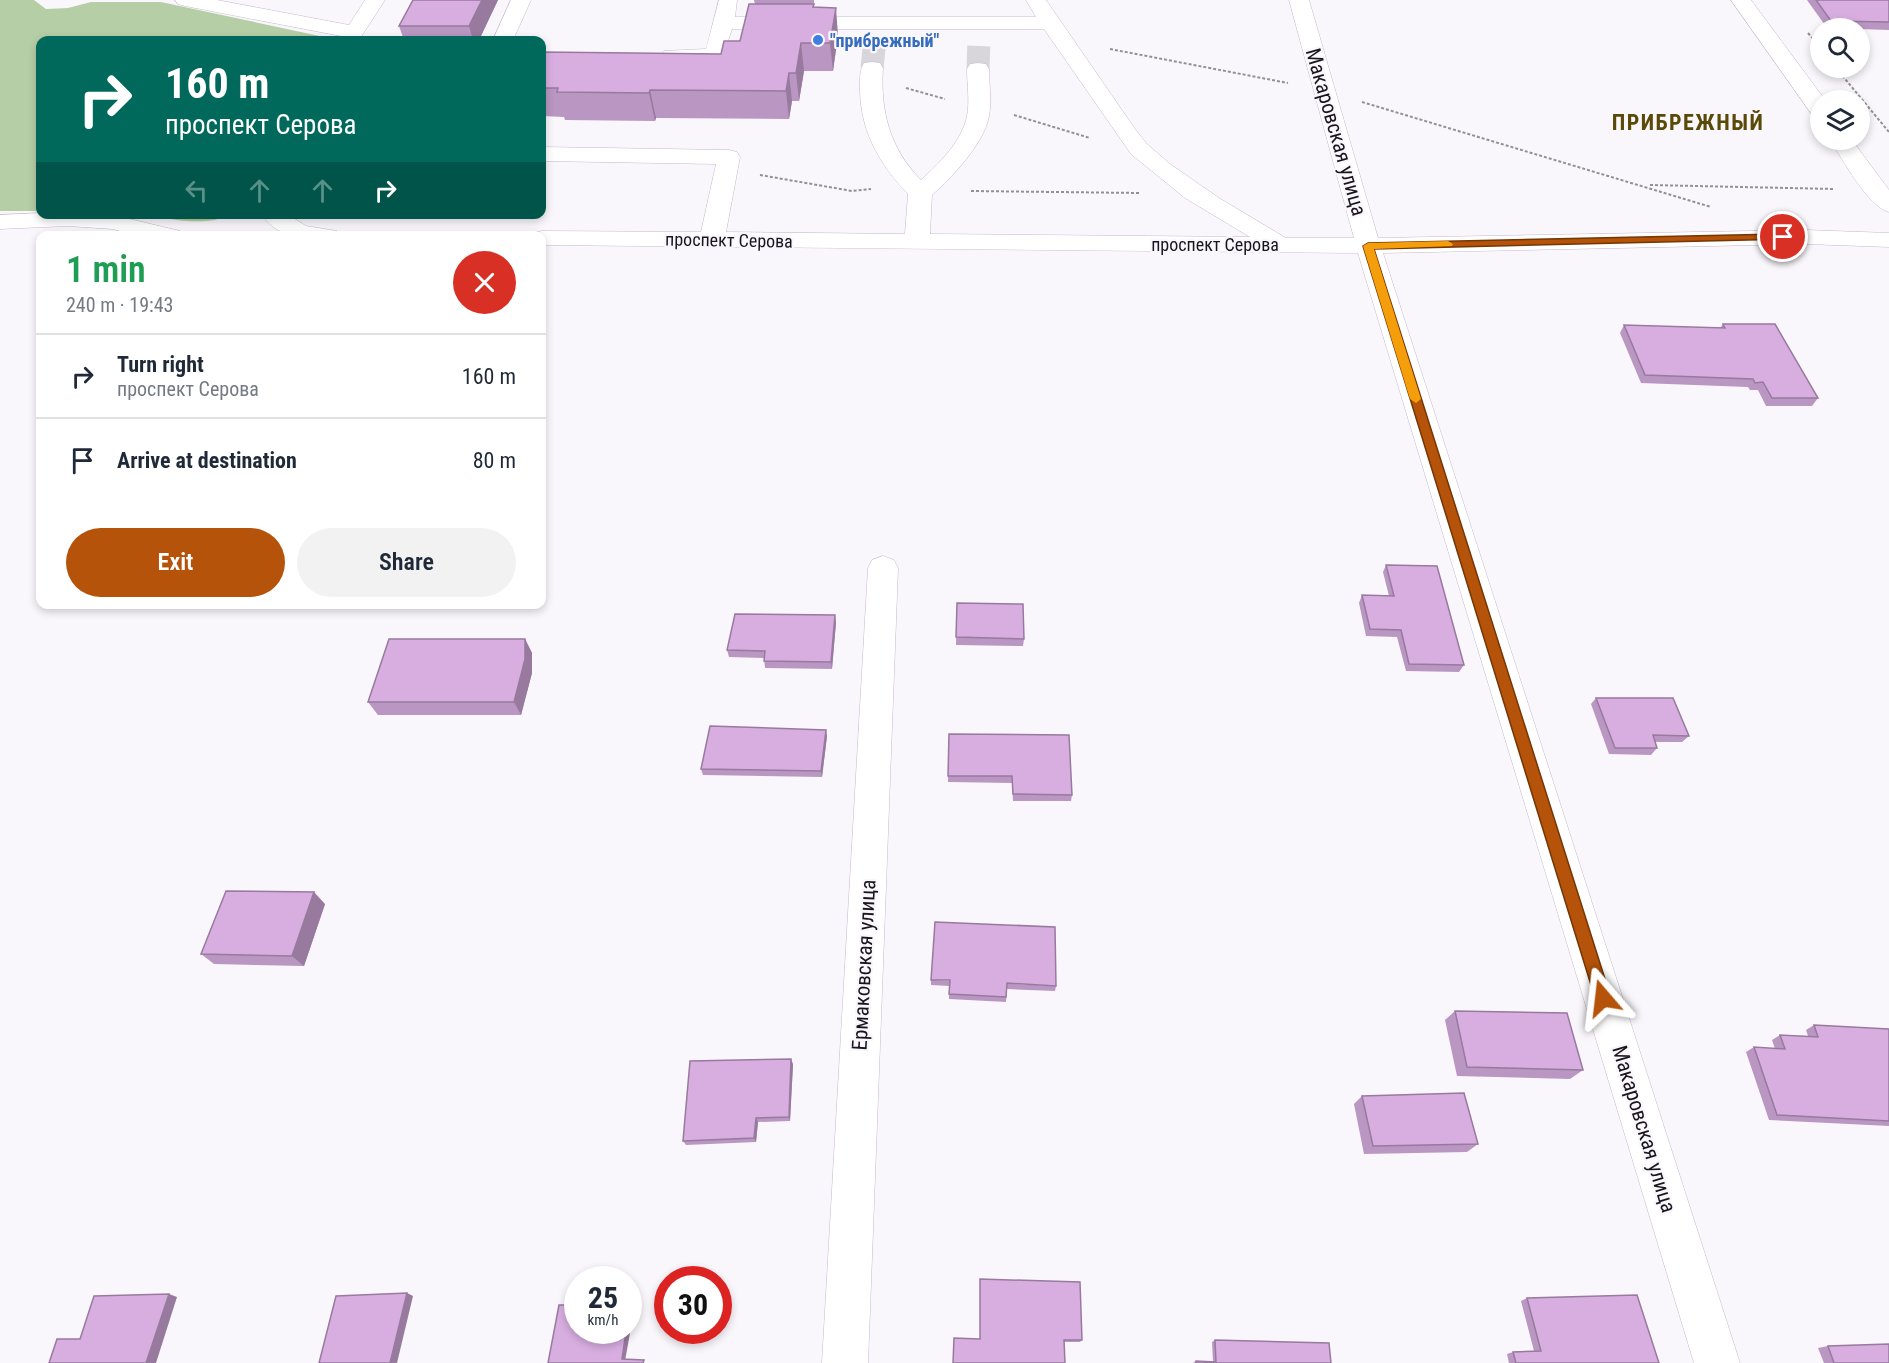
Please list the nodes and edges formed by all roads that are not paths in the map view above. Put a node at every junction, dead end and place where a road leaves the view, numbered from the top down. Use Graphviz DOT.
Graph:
graph roads {
  1 [pos="185,0"];
  2 [pos="375,0"];
  3 [pos="521,0"];
  4 [pos="728,0"];
  5 [pos="1036,0"];
  6 [pos="1299,0"];
  7 [pos="1742,0"];
  8 [pos="723,23"];
  9 [pos="1049,23"];
  10 [pos="351,36"];
  11 [pos="504,36"];
  12 [pos="645,55"];
  13 [pos="872,68"];
  14 [pos="978,69"];
  15 [pos="1810,96"];
  16 [pos="1848,150"];
  17 [pos="546,154"];
  18 [pos="920,193"];
  19 [pos="1882,198"];
  20 [pos="68,219"];
  21 [pos="68,219"];
  22 [pos="0,222"];
  23 [pos="275,226"];
  24 [pos="150,231"];
  25 [pos="302,231"];
  26 [pos="546,238"];
  27 [pos="712,240"];
  28 [pos="1889,240"];
  29 [pos="917,242"];
  30 [pos="1281,244"];
  31 [pos="1368,246"];
  32 [pos="884,568"];
  33 [pos="845,1363"];
  34 [pos="1717,1363"];
  1 -- 10 [label="street"];
  2 -- 10 [label="street"];
  3 -- 11 [label="street"];
  4 -- 8 [label="street"];
  5 -- 9 [label="street"];
  6 -- 31 [label="street, Макаровская улица"];
  7 -- 15 [label="street"];
  8 -- 9 [label="street"];
  8 -- 12 [label="street"];
  9 -- 30 [label="street"];
  13 -- 18 [label="street"];
  14 -- 18 [label="street"];
  16 -- 19 [label="street"];
  17 -- 27 [label="street"];
  18 -- 29 [label="street"];
  20 -- 22 [label="street"];
  21 -- 24 [label="street"];
  23 -- 25 [label="street"];
  26 -- 27 [label="street, проспект Серова"];
  27 -- 29 [label="street, проспект Серова"];
  28 -- 31 [label="street, проспект Серова"];
  29 -- 30 [label="street, проспект Серова"];
  30 -- 31 [label="street, проспект Серова"];
  31 -- 34 [label="street, Макаровская улица"];
  32 -- 33 [label="street, Ермаковская улица"];
}
